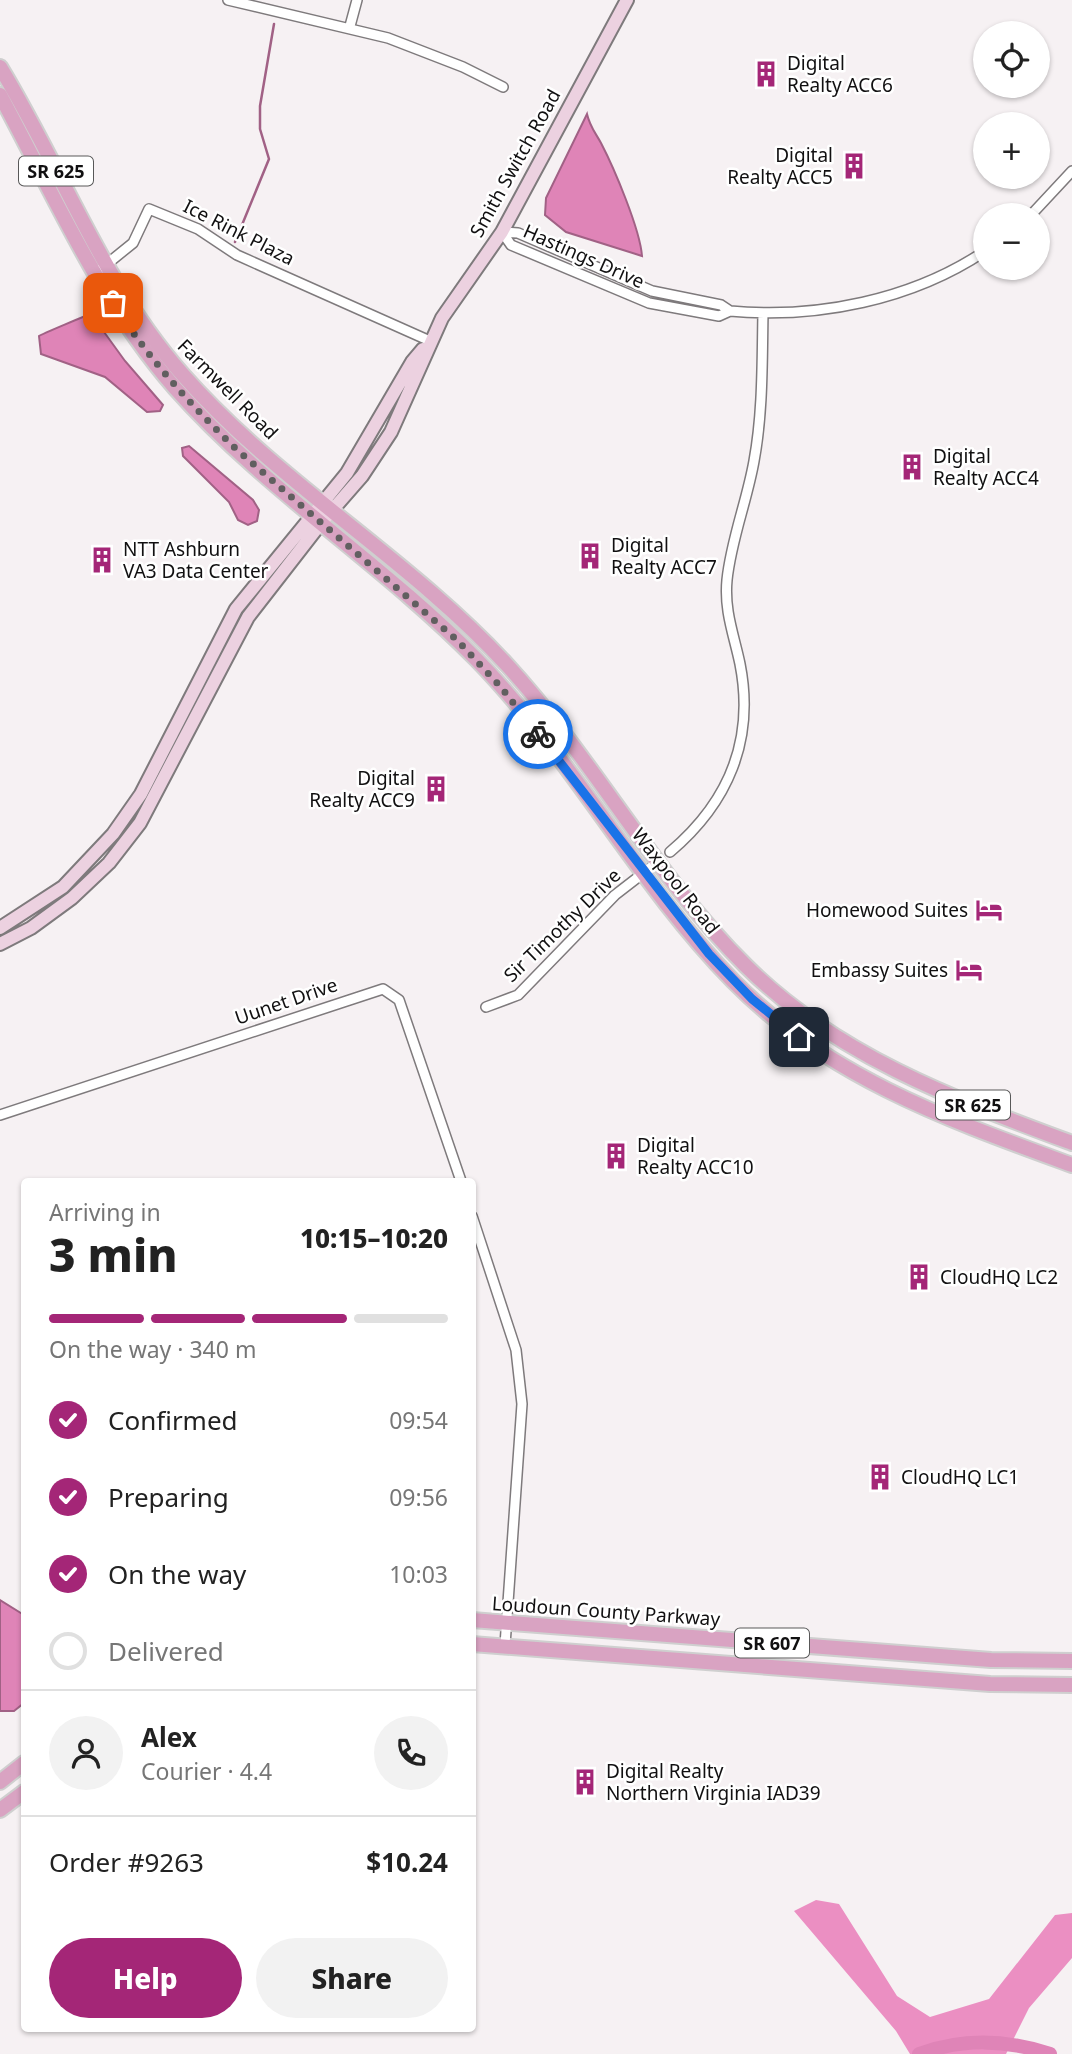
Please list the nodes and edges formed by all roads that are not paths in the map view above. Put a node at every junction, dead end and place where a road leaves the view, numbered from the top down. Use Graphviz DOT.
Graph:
graph roads {
  1 [pos="228,0"];
  2 [pos="357,0"];
  3 [pos="627,0"];
  4 [pos="350,26"];
  5 [pos="0,67"];
  6 [pos="503,87"];
  7 [pos="0,95"];
  8 [pos="1072,171"];
  9 [pos="1042,203"];
  10 [pos="502,232"];
  11 [pos="973,258"];
  12 [pos="101,269"];
  13 [pos="763,313"];
  14 [pos="430,341"];
  15 [pos="327,507"];
  16 [pos="316,519"];
  17 [pos="664,857"];
  18 [pos="643,872"];
  19 [pos="0,928"];
  20 [pos="0,944"];
  21 [pos="486,1007"];
  22 [pos="0,1115"];
  23 [pos="1072,1143"];
  24 [pos="1072,1165"];
  25 [pos="460,1178"];
  26 [pos="476,1228"];
  27 [pos="476,1620"];
  28 [pos="507,1622"];
  29 [pos="476,1644"];
  30 [pos="505,1645"];
  31 [pos="1072,1661"];
  32 [pos="1072,1685"];
  33 [pos="21,1765"];
  34 [pos="0,1782"];
  35 [pos="21,1794"];
  36 [pos="0,1810"];
  1 -- 4 [label="street"];
  2 -- 4 [label="street"];
  3 -- 10 [label="main road, Smith Switch Road"];
  4 -- 6 [label="street"];
  5 -- 12 [label="main road, Farmwell Road / SR 625"];
  7 -- 12 [label="main road, Farmwell Road / SR 625"];
  8 -- 9 [label="street"];
  10 -- 13 [label="street, Hastings Drive"];
  10 -- 14 [label="main road, Smith Switch Road"];
  11 -- 13 [label="street, Hastings Drive"];
  12 -- 14 [label="street, Ice Rink Plaza"];
  12 -- 15 [label="main road, Farmwell Road / SR 625"];
  12 -- 16 [label="main road, Farmwell Road / SR 625"];
  13 -- 17 [label="street, Sir Timothy Drive"];
  14 -- 15 [label="main road, Smith Switch Road"];
  15 -- 16 [label="main road"];
  15 -- 17 [label="main road, Waxpool Road / SR 625"];
  16 -- 18 [label="main road, Waxpool Road / SR 625"];
  16 -- 19 [label="main road"];
  16 -- 20 [label="main road"];
  17 -- 18 [label="street, Sir Timothy Drive"];
  17 -- 23 [label="main road, Waxpool Road / SR 625"];
  18 -- 21 [label="street, Sir Timothy Drive"];
  18 -- 24 [label="main road, Waxpool Road / SR 625"];
  22 -- 25 [label="street, Uunet Drive"];
  26 -- 28 [label="street"];
  27 -- 28 [label="main road, Loudoun County Parkway / SR 607"];
  28 -- 30 [label="street"];
  28 -- 31 [label="main road, Loudoun County Parkway / SR 607"];
  29 -- 30 [label="main road, SR 607"];
  30 -- 32 [label="main road, SR 607"];
  33 -- 34 [label="main road"];
  35 -- 36 [label="main road"];
}
